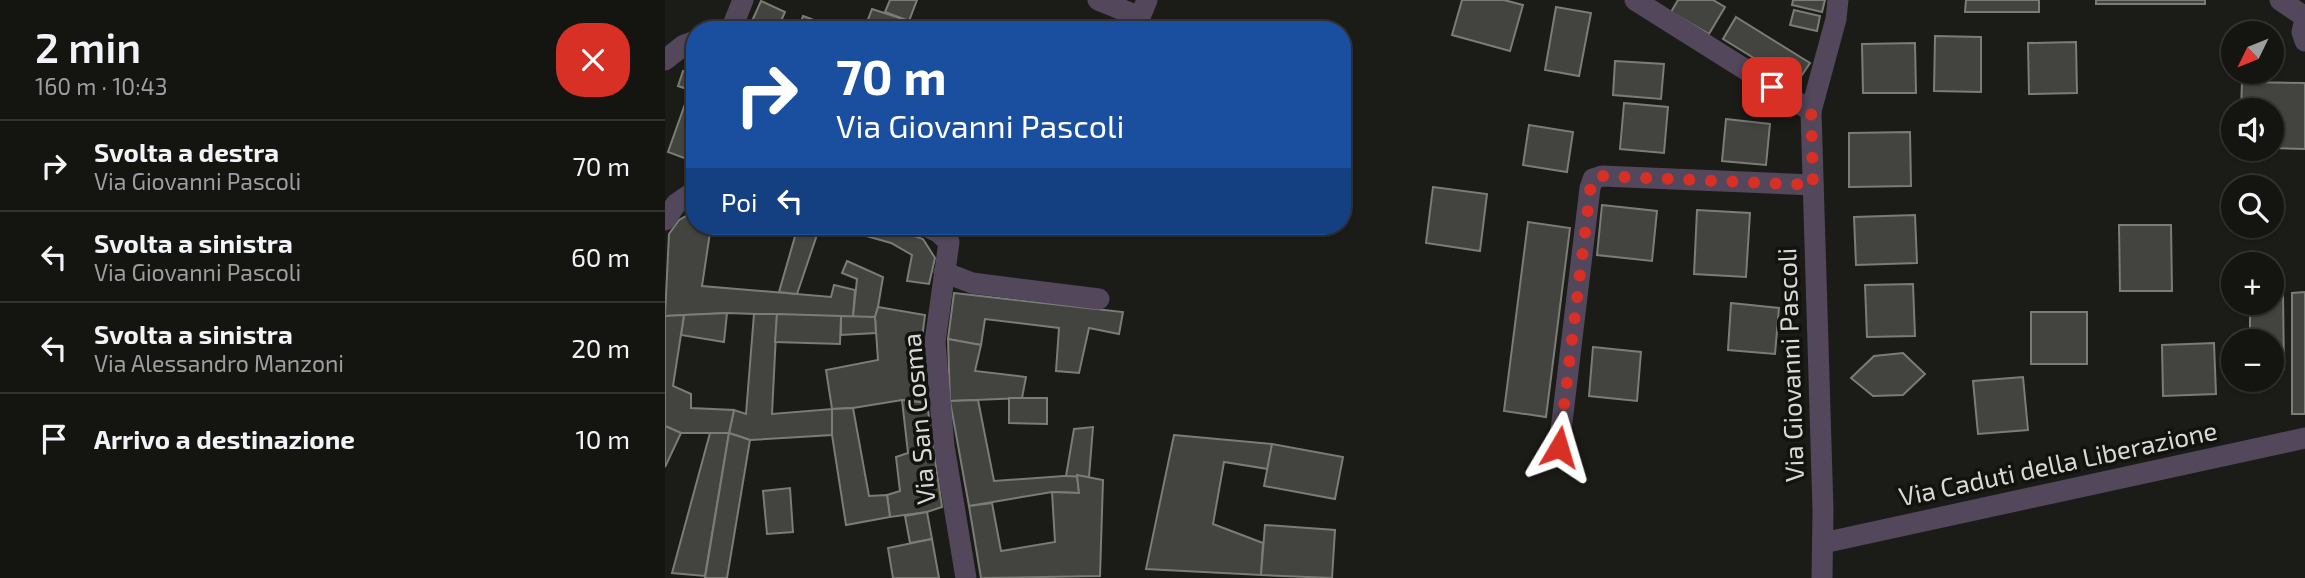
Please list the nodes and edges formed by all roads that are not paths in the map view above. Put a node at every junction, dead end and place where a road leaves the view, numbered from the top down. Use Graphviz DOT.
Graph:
graph roads {
  1 [pos="743,0"];
  2 [pos="1098,0"];
  3 [pos="1147,0"];
  4 [pos="1636,0"];
  5 [pos="1838,0"];
  6 [pos="2280,0"];
  7 [pos="2305,18"];
  8 [pos="735,21"];
  9 [pos="2305,41"];
  10 [pos="686,44"];
  11 [pos="665,60"];
  12 [pos="1811,111"];
  13 [pos="1813,185"];
  14 [pos="686,197"];
  15 [pos="665,220"];
  16 [pos="941,235"];
  17 [pos="944,272"];
  18 [pos="1099,299"];
  19 [pos="2305,438"];
  20 [pos="1559,447"];
  21 [pos="1823,543"];
  22 [pos="965,578"];
  23 [pos="1822,578"];
  1 -- 8 [label="street"];
  2 -- 3 [label="street"];
  4 -- 12 [label="street"];
  5 -- 12 [label="street, Via Giovanni Pascoli"];
  6 -- 7 [label="street"];
  7 -- 9 [label="street"];
  10 -- 11 [label="street"];
  12 -- 13 [label="street, Via Giovanni Pascoli"];
  13 -- 20 [label="street"];
  13 -- 21 [label="street, Via Giovanni Pascoli"];
  14 -- 15 [label="street"];
  16 -- 17 [label="street, Via San Cosma"];
  17 -- 18 [label="street"];
  17 -- 22 [label="street, Via San Cosma"];
  19 -- 21 [label="street, Via Caduti della Liberazione"];
  21 -- 23 [label="street, Via Giovanni Pascoli"];
}
